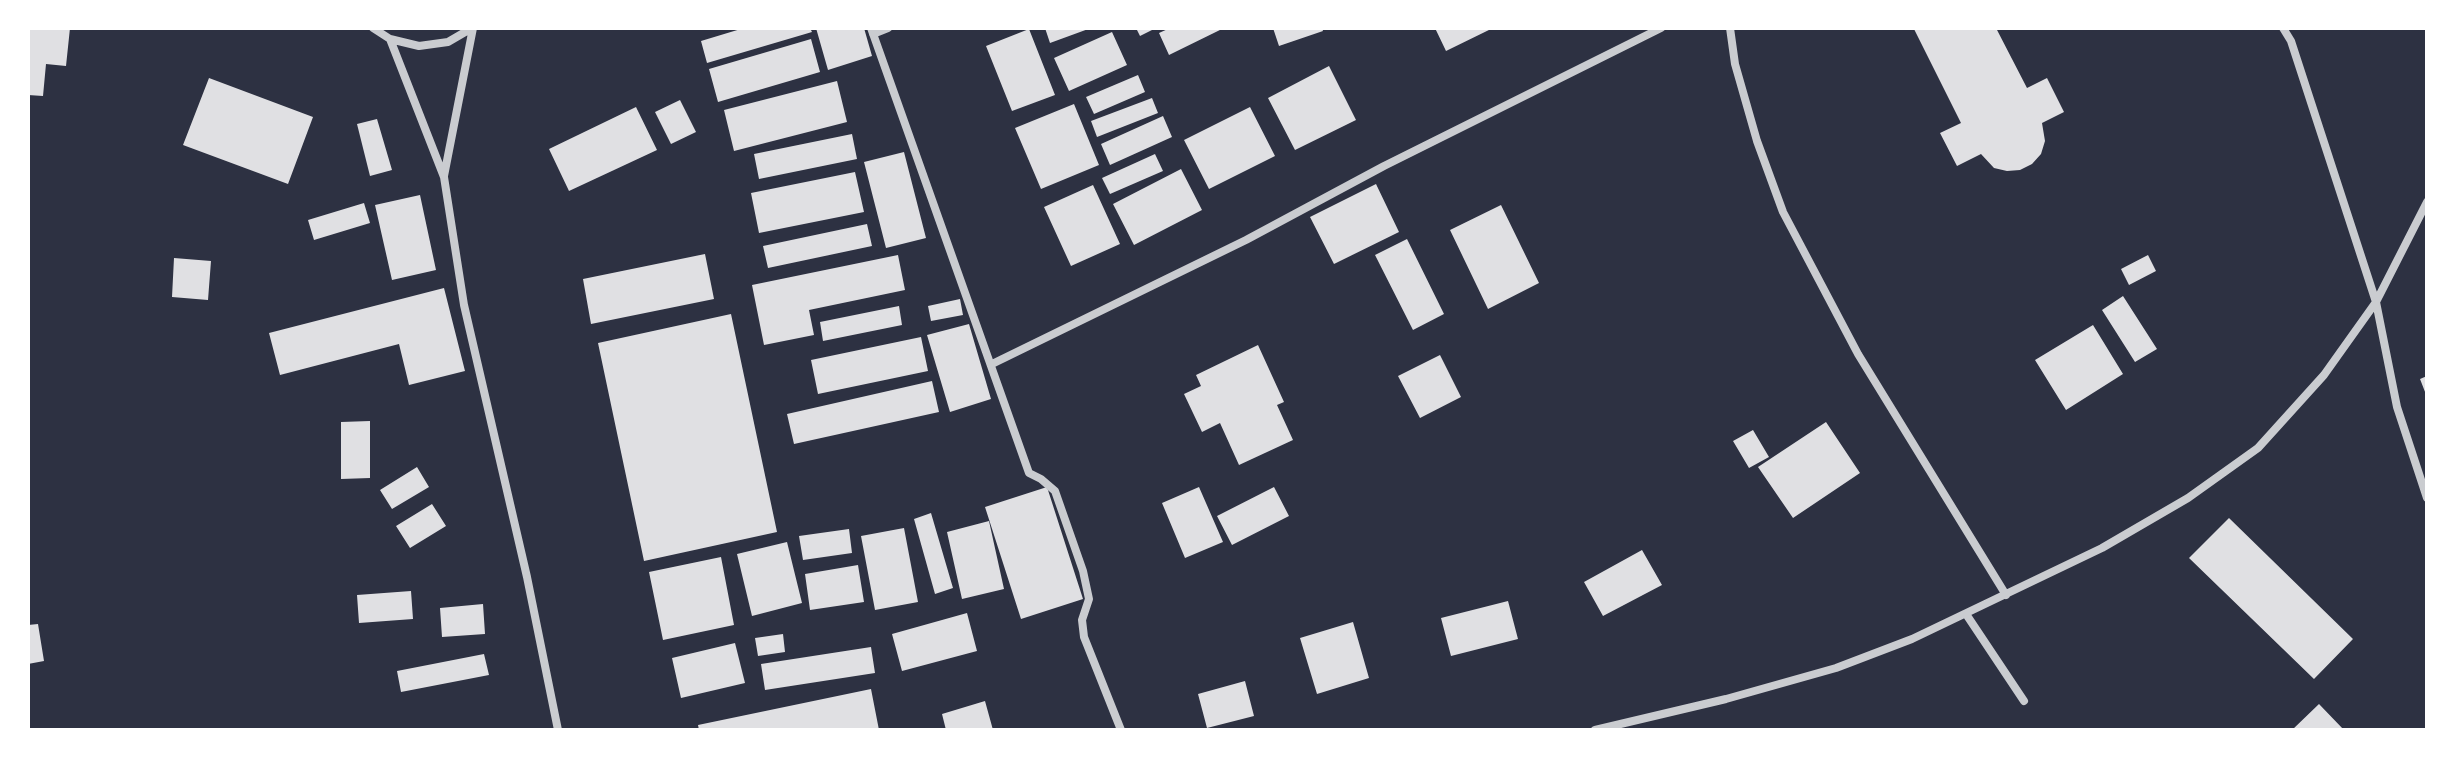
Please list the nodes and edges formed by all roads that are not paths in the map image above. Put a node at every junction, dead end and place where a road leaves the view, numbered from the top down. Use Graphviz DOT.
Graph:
graph roads {
  1 [pos="373,28"];
  2 [pos="472,28"];
  3 [pos="888,28"];
  4 [pos="1661,28"];
  5 [pos="1730,28"];
  6 [pos="2283,28"];
  7 [pos="872,31"];
  8 [pos="390,39"];
  9 [pos="444,177"];
  10 [pos="2427,202"];
  11 [pos="2376,302"];
  12 [pos="992,364"];
  13 [pos="2427,498"];
  14 [pos="2006,595"];
  15 [pos="1966,614"];
  16 [pos="2024,701"];
  17 [pos="558,730"];
  18 [pos="1121,730"];
  19 [pos="1595,730"];
  1 -- 8 [label="street"];
  2 -- 8 [label="street"];
  2 -- 9 [label="street"];
  3 -- 7 [label="street"];
  4 -- 12 [label="street"];
  5 -- 14 [label="street"];
  6 -- 11 [label="street"];
  7 -- 12 [label="street"];
  8 -- 9 [label="street"];
  9 -- 17 [label="street"];
  10 -- 11 [label="street"];
  11 -- 13 [label="street"];
  11 -- 14 [label="street"];
  12 -- 18 [label="street"];
  14 -- 15 [label="street"];
  15 -- 16 [label="street"];
  15 -- 19 [label="street"];
}
